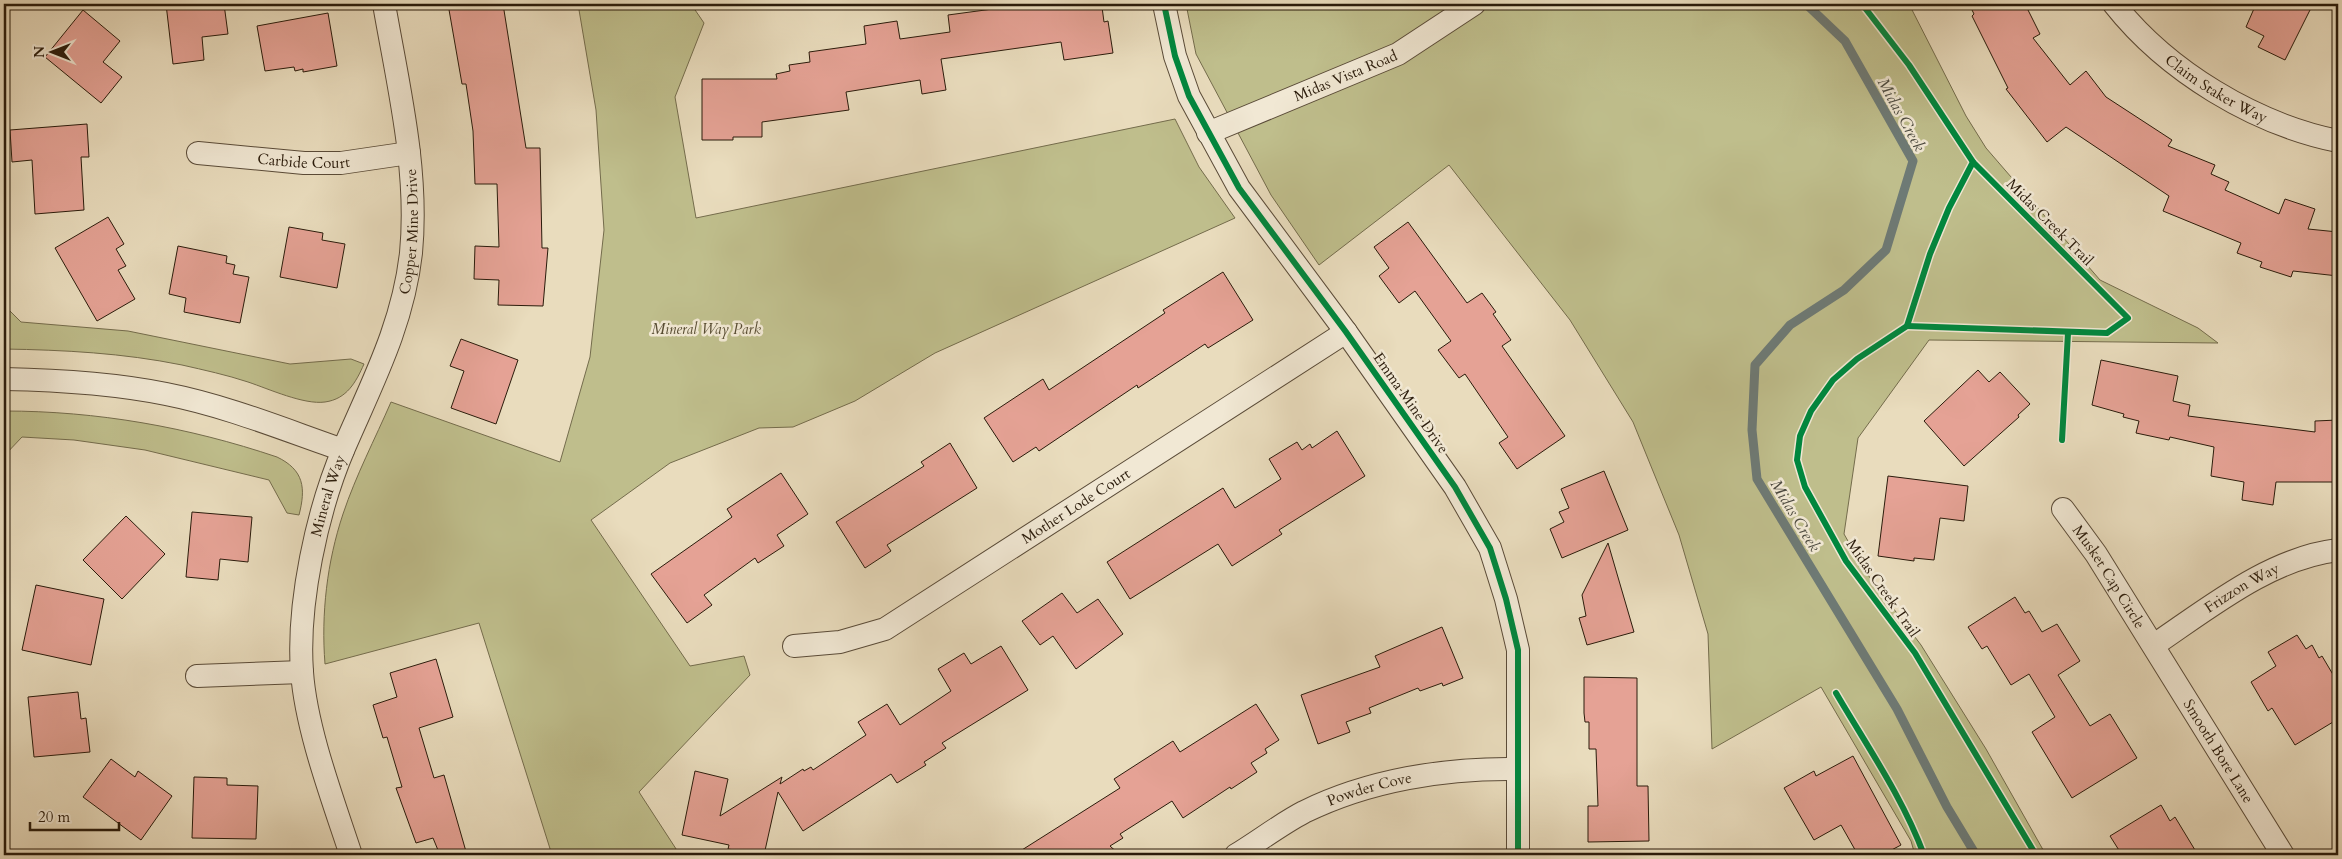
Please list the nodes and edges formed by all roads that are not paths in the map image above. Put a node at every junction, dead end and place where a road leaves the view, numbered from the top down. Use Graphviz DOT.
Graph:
graph roads {
  1 [pos="384,4"];
  2 [pos="1164,4"];
  3 [pos="1474,4"];
  4 [pos="2114,4"];
  5 [pos="1208,133"];
  6 [pos="2338,141"];
  7 [pos="198,153"];
  8 [pos="409,153"];
  9 [pos="1346,332"];
  10 [pos="4,379"];
  11 [pos="343,450"];
  12 [pos="2063,509"];
  13 [pos="2338,550"];
  14 [pos="2154,645"];
  15 [pos="794,646"];
  16 [pos="302,672"];
  17 [pos="197,676"];
  18 [pos="1516,769"];
  19 [pos="350,855"];
  20 [pos="1236,855"];
  21 [pos="1518,855"];
  22 [pos="2283,855"];
  1 -- 8 [label="street, Copper Mine Drive"];
  2 -- 5 [label="street, Emma Mine Drive"];
  3 -- 5 [label="street, Midas Vista Road"];
  4 -- 6 [label="street, Claim Staker Way"];
  5 -- 9 [label="street, Emma Mine Drive"];
  7 -- 8 [label="street, Carbide Court"];
  8 -- 11 [label="street, Copper Mine Drive"];
  9 -- 15 [label="street, Mother Lode Court"];
  9 -- 18 [label="street, Emma Mine Drive"];
  10 -- 11 [label="street, Mineral Way"];
  11 -- 16 [label="street, Mineral Way"];
  12 -- 14 [label="street, Musket Cap Circle"];
  13 -- 14 [label="street, Frizzon Way"];
  14 -- 22 [label="street, Smooth Bore Lane"];
  16 -- 17 [label="street"];
  16 -- 19 [label="street, Mineral Way"];
  18 -- 20 [label="street, Powder Cove"];
  18 -- 21 [label="street, Emma Mine Drive"];
}
